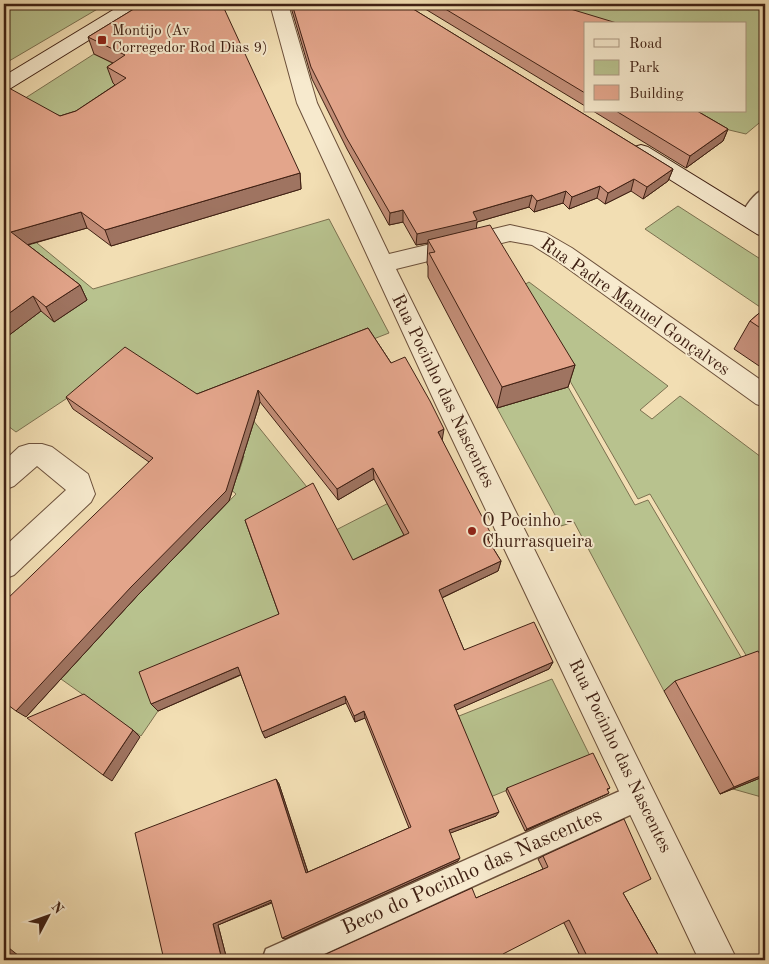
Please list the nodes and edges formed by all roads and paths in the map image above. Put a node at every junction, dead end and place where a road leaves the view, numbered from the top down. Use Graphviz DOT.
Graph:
graph roads {
  1 [pos="135,4"];
  2 [pos="279,4"];
  3 [pos="4,84"];
  4 [pos="622,140"];
  5 [pos="765,195"];
  6 [pos="757,223"];
  7 [pos="382,264"];
  8 [pos="765,397"];
  9 [pos="4,478"];
  10 [pos="4,566"];
  11 [pos="640,796"];
  12 [pos="277,960"];
  13 [pos="718,960"];
  1 -- 3 [label="street"];
  2 -- 7 [label="street, Rua Pocinho das Nascentes"];
  4 -- 6 [label="street"];
  5 -- 6 [label="lane"];
  7 -- 8 [label="street, Rua Padre Manuel Gonçalves"];
  7 -- 11 [label="street, Rua Pocinho das Nascentes"];
  9 -- 10 [label="street"];
  11 -- 12 [label="lane, Beco do Pocinho das Nascentes"];
  11 -- 13 [label="street, Rua Pocinho das Nascentes"];
}
